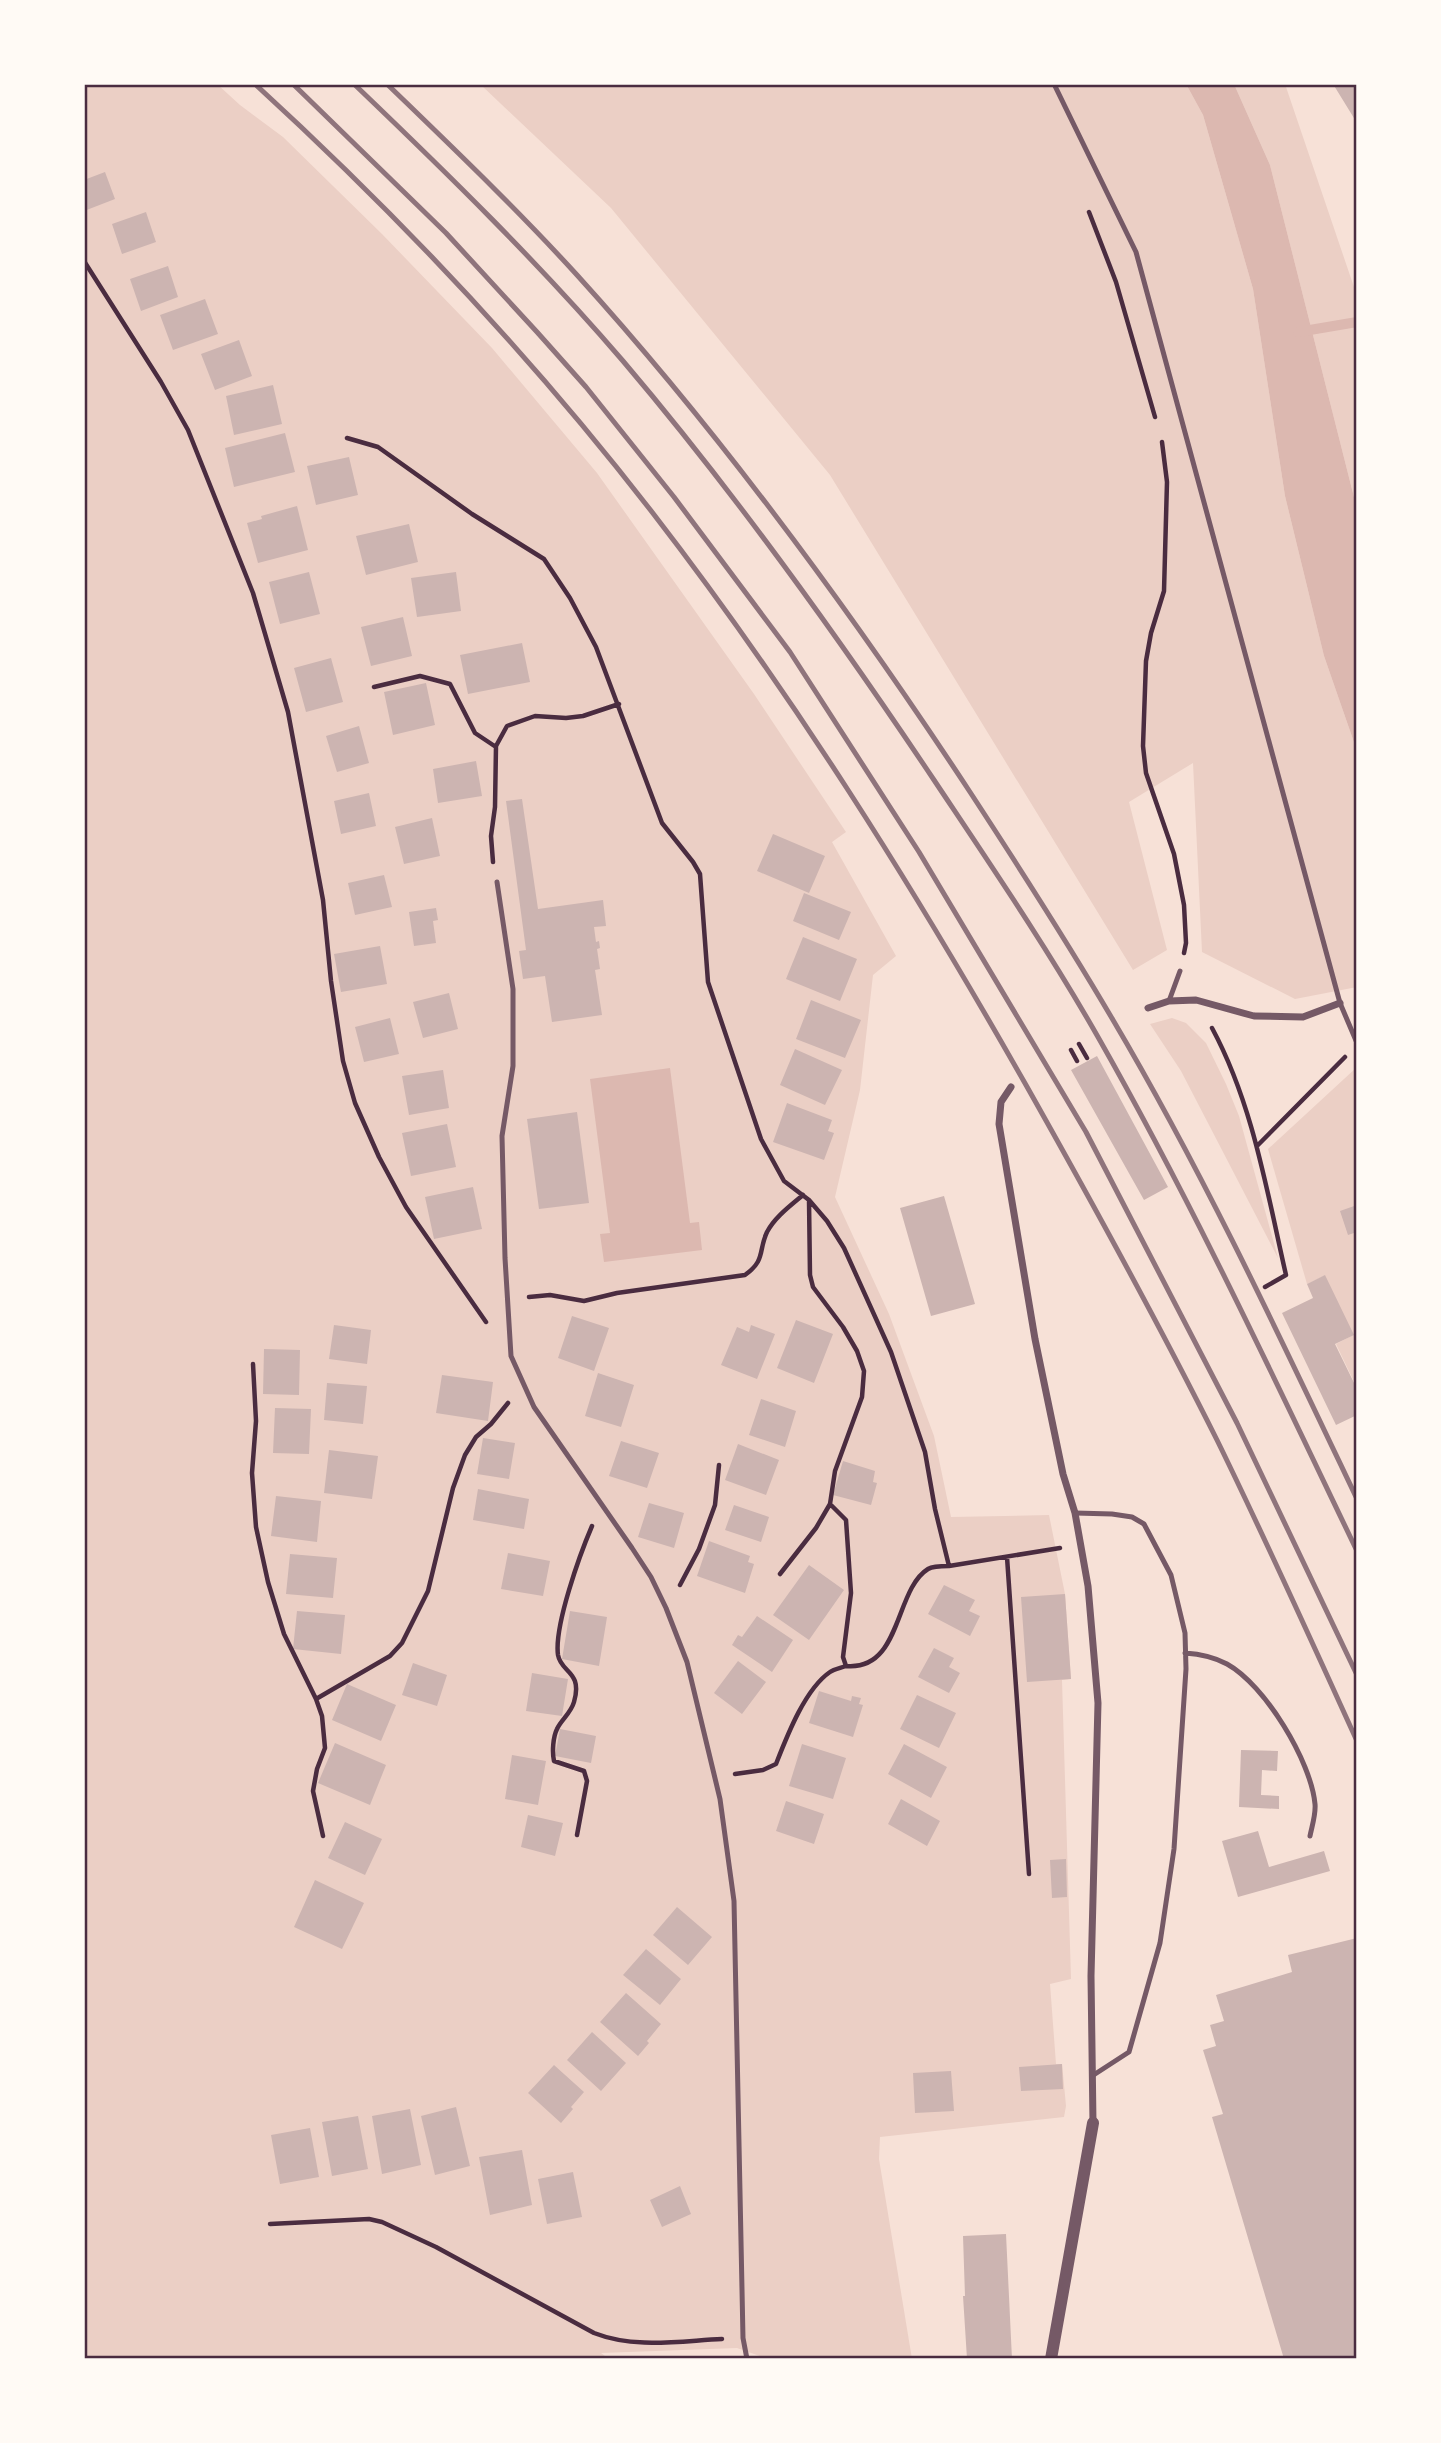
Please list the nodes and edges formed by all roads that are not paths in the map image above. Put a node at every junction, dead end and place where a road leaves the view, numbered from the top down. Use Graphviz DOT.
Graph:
graph roads {
  1 [pos="1054,84"];
  2 [pos="497,882"];
  3 [pos="1180,971"];
  4 [pos="1169,1001"];
  5 [pos="1340,1003"];
  6 [pos="1148,1009"];
  7 [pos="1357,1043"];
  8 [pos="1011,1087"];
  9 [pos="1075,1513"];
  10 [pos="1185,1653"];
  11 [pos="1310,1836"];
  12 [pos="1092,2076"];
  13 [pos="1093,2123"];
  14 [pos="747,2359"];
  15 [pos="1051,2359"];
  1 -- 5 [label="lane"];
  2 -- 14 [label="lane"];
  3 -- 4 [label="lane"];
  4 -- 5 [label="street"];
  4 -- 6 [label="street"];
  5 -- 7 [label="lane"];
  8 -- 9 [label="street"];
  9 -- 10 [label="lane"];
  9 -- 12 [label="street"];
  10 -- 11 [label="lane"];
  10 -- 12 [label="lane"];
  12 -- 13 [label="street"];
  13 -- 15 [label="street"];
}
